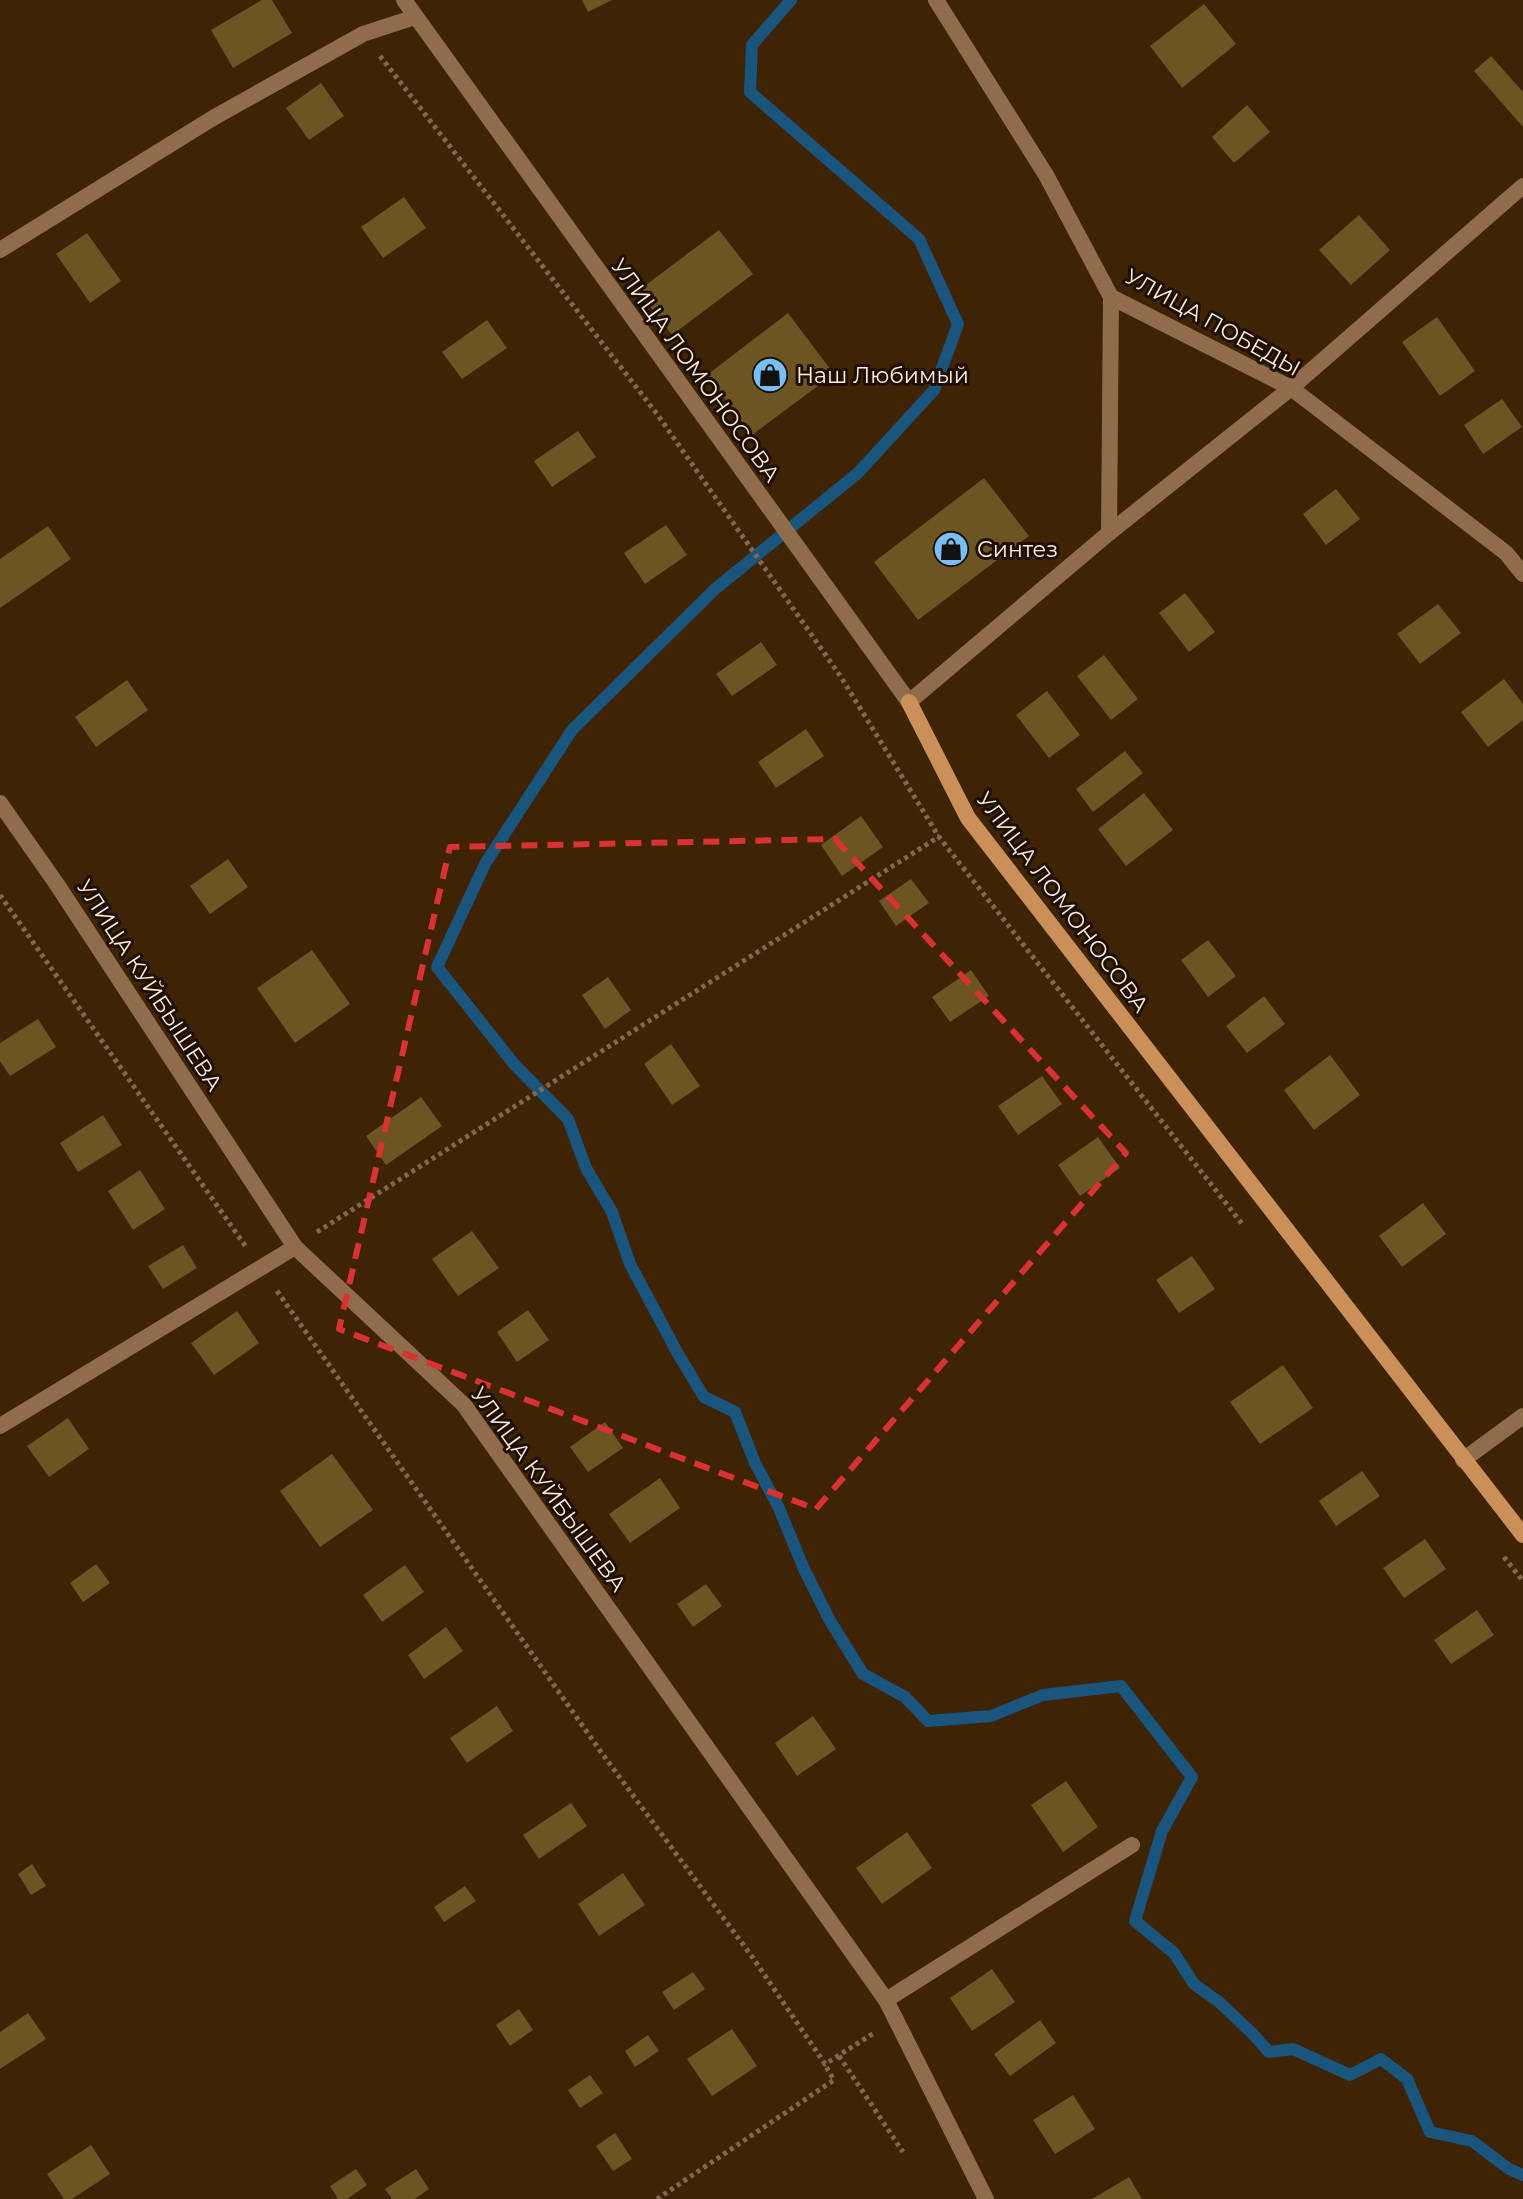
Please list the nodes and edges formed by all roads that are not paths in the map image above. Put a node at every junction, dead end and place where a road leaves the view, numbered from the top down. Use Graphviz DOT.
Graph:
graph roads {
  1 [pos="404,0"];
  2 [pos="936,0"];
  3 [pos="415,17"];
  4 [pos="1523,186"];
  5 [pos="0,250"];
  6 [pos="1111,297"];
  7 [pos="1291,388"];
  8 [pos="1109,533"];
  9 [pos="1523,574"];
  10 [pos="909,702"];
  11 [pos="0,803"];
  12 [pos="295,1247"];
  13 [pos="1523,1416"];
  14 [pos="0,1426"];
  15 [pos="1463,1460"];
  16 [pos="1523,1535"];
  17 [pos="1132,1845"];
  18 [pos="886,2000"];
  19 [pos="986,2199"];
  1 -- 3 [label="street, УЛИЦА ЛОМОНОСОВА"];
  2 -- 6 [label="street, УЛИЦА ПОБЕДЫ"];
  3 -- 5 [label="street"];
  3 -- 10 [label="street, УЛИЦА ЛОМОНОСОВА"];
  4 -- 7 [label="street"];
  6 -- 7 [label="street, УЛИЦА ПОБЕДЫ"];
  6 -- 8 [label="street"];
  7 -- 8 [label="street"];
  7 -- 9 [label="street, УЛИЦА ПОБЕДЫ"];
  8 -- 10 [label="street"];
  10 -- 15 [label="main road, УЛИЦА ЛОМОНОСОВА"];
  11 -- 12 [label="street, УЛИЦА КУЙБЫШЕВА"];
  12 -- 14 [label="street"];
  12 -- 18 [label="street, УЛИЦА КУЙБЫШЕВА"];
  13 -- 15 [label="street"];
  15 -- 16 [label="main road, УЛИЦА ЛОМОНОСОВА"];
  17 -- 18 [label="street"];
  18 -- 19 [label="street, УЛИЦА КУЙБЫШЕВА"];
}
